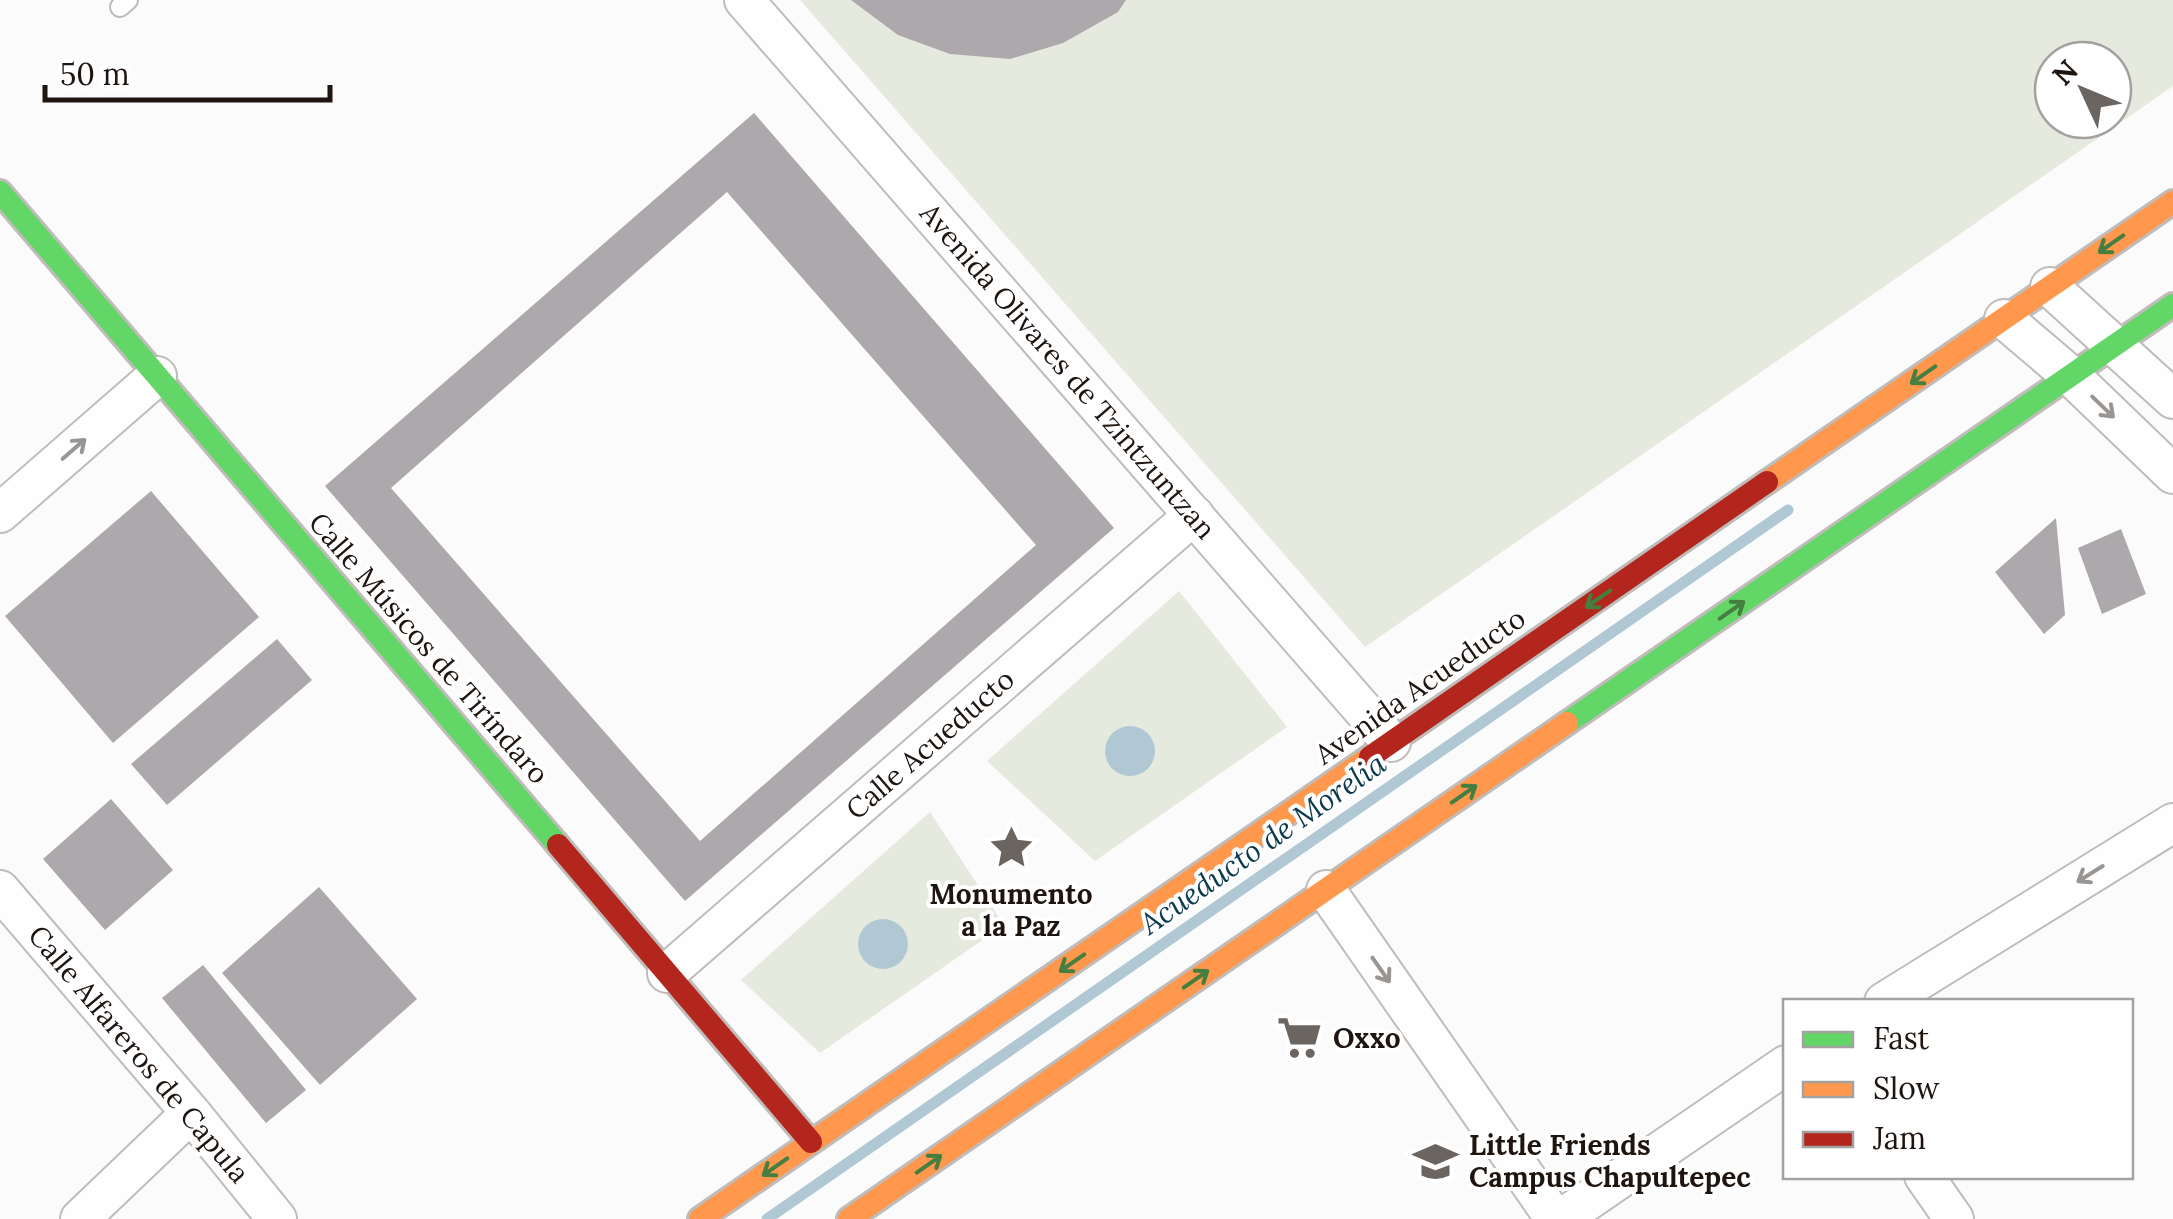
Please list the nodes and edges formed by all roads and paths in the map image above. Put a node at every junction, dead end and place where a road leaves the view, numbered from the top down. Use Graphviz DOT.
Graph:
graph roads {
  1 [pos="744,0"];
  2 [pos="0,192"];
  3 [pos="2173,202"];
  4 [pos="2050,287"];
  5 [pos="2173,306"];
  6 [pos="2004,319"];
  7 [pos="2116,345"];
  8 [pos="157,376"];
  9 [pos="2071,376"];
  10 [pos="2173,399"];
  11 [pos="2173,474"];
  12 [pos="0,512"];
  13 [pos="1194,516"];
  14 [pos="1391,742"];
  15 [pos="2173,823"];
  16 [pos="0,890"];
  17 [pos="1326,890"];
  18 [pos="667,972"];
  19 [pos="1889,999"];
  20 [pos="1783,1067"];
  21 [pos="192,1113"];
  22 [pos="812,1142"];
  23 [pos="1926,1179"];
  24 [pos="80,1219"];
  25 [pos="277,1219"];
  26 [pos="700,1219"];
  27 [pos="849,1219"];
  28 [pos="1558,1219"];
  29 [pos="1954,1219"];
  1 -- 13 [label="street, Avenida Olivares de Tzintzuntzan"];
  2 -- 8 [label="main road, Calle Músicos de Tiríndaro"];
  3 -- 4 [label="main road, Avenida Acueducto, one-way"];
  4 -- 6 [label="main road, Avenida Acueducto"];
  4 -- 7 [label="street"];
  5 -- 7 [label="main road"];
  6 -- 9 [label="street"];
  6 -- 14 [label="main road, Avenida Acueducto, one-way"];
  7 -- 9 [label="main road"];
  7 -- 10 [label="street"];
  12 -- 8 [label="street, one-way"];
  8 -- 18 [label="main road, Calle Músicos de Tiríndaro"];
  9 -- 11 [label="street, one-way"];
  17 -- 9 [label="main road, one-way"];
  13 -- 14 [label="street, Avenida Olivares de Tzintzuntzan"];
  13 -- 18 [label="street, Calle Acueducto"];
  14 -- 22 [label="main road, Avenida Acueducto, one-way"];
  15 -- 19 [label="street, one-way"];
  16 -- 21 [label="street, Calle Alfareros de Capula"];
  27 -- 17 [label="main road, one-way"];
  17 -- 28 [label="street, one-way"];
  18 -- 22 [label="main road, Calle Músicos de Tiríndaro"];
  20 -- 28 [label="street"];
  21 -- 24 [label="street"];
  21 -- 25 [label="street, Calle Alfareros de Capula"];
  22 -- 26 [label="main road, Avenida Acueducto, one-way"];
  23 -- 29 [label="street"];
}
